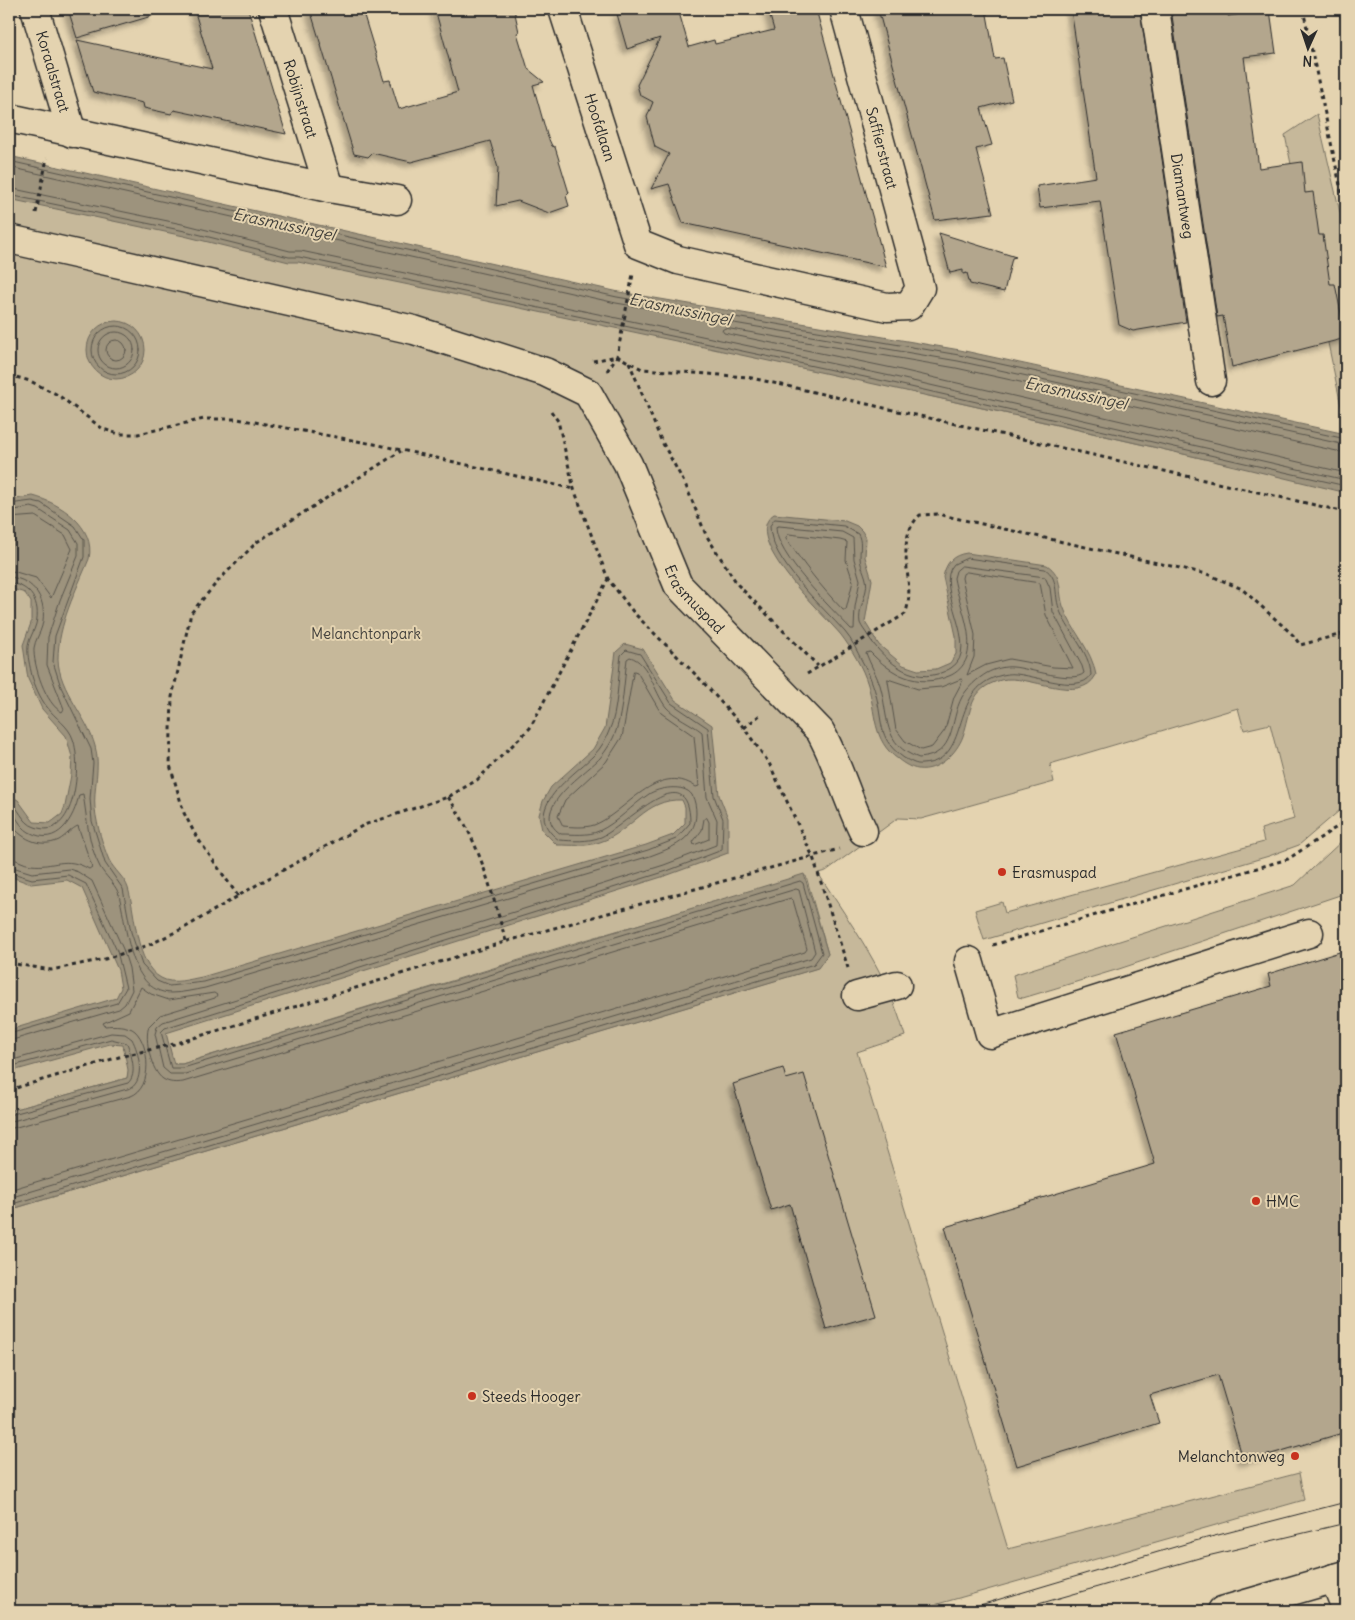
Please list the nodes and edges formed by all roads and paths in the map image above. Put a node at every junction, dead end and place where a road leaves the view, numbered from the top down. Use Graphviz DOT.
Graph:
graph roads {
  1 [pos="35,9"];
  2 [pos="273,9"];
  3 [pos="563,9"];
  4 [pos="844,9"];
  5 [pos="1155,9"];
  6 [pos="1303,9"];
  7 [pos="9,118"];
  8 [pos="72,133"];
  9 [pos="48,153"];
  10 [pos="328,188"];
  11 [pos="397,200"];
  12 [pos="1346,214"];
  13 [pos="35,217"];
  14 [pos="9,239"];
  15 [pos="633,270"];
  16 [pos="920,288"];
  17 [pos="629,362"];
  18 [pos="9,376"];
  19 [pos="1212,381"];
  20 [pos="558,421"];
  21 [pos="401,451"];
  22 [pos="574,489"];
  23 [pos="1346,512"];
  24 [pos="608,579"];
  25 [pos="1346,633"];
  26 [pos="849,648"];
  27 [pos="818,666"];
  28 [pos="448,797"];
  29 [pos="1346,821"];
  30 [pos="863,831"];
  31 [pos="812,857"];
  32 [pos="238,896"];
  33 [pos="1309,933"];
  34 [pos="506,942"];
  35 [pos="969,961"];
  36 [pos="9,963"];
  37 [pos="897,985"];
  38 [pos="857,996"];
  39 [pos="9,1090"];
  40 [pos="1340,1576"];
  41 [pos="1346,1608"];
  42 [pos="1222,1611"];
  1 -- 8 [label="street, Koraalstraat"];
  2 -- 10 [label="street, Robijnstraat"];
  3 -- 16 [label="street, Hoofdlaan"];
  4 -- 16 [label="street, Saffierstraat"];
  5 -- 19 [label="street, Diamantweg"];
  6 -- 12 [label="path"];
  7 -- 8 [label="street"];
  8 -- 10 [label="street"];
  9 -- 13 [label="path"];
  10 -- 11 [label="street"];
  14 -- 30 [label="street, Erasmuspad"];
  15 -- 17 [label="path"];
  17 -- 23 [label="path"];
  17 -- 27 [label="path"];
  18 -- 21 [label="path"];
  20 -- 22 [label="path"];
  21 -- 22 [label="path"];
  21 -- 32 [label="path"];
  22 -- 24 [label="path"];
  24 -- 28 [label="path"];
  24 -- 31 [label="path"];
  25 -- 26 [label="path"];
  28 -- 32 [label="path"];
  28 -- 34 [label="path"];
  29 -- 35 [label="path"];
  30 -- 31 [label="path"];
  31 -- 34 [label="path"];
  31 -- 38 [label="path"];
  32 -- 36 [label="path"];
  33 -- 35 [label="street"];
  34 -- 39 [label="path"];
  37 -- 38 [label="street"];
  40 -- 41 [label="street"];
  40 -- 42 [label="street"];
}
